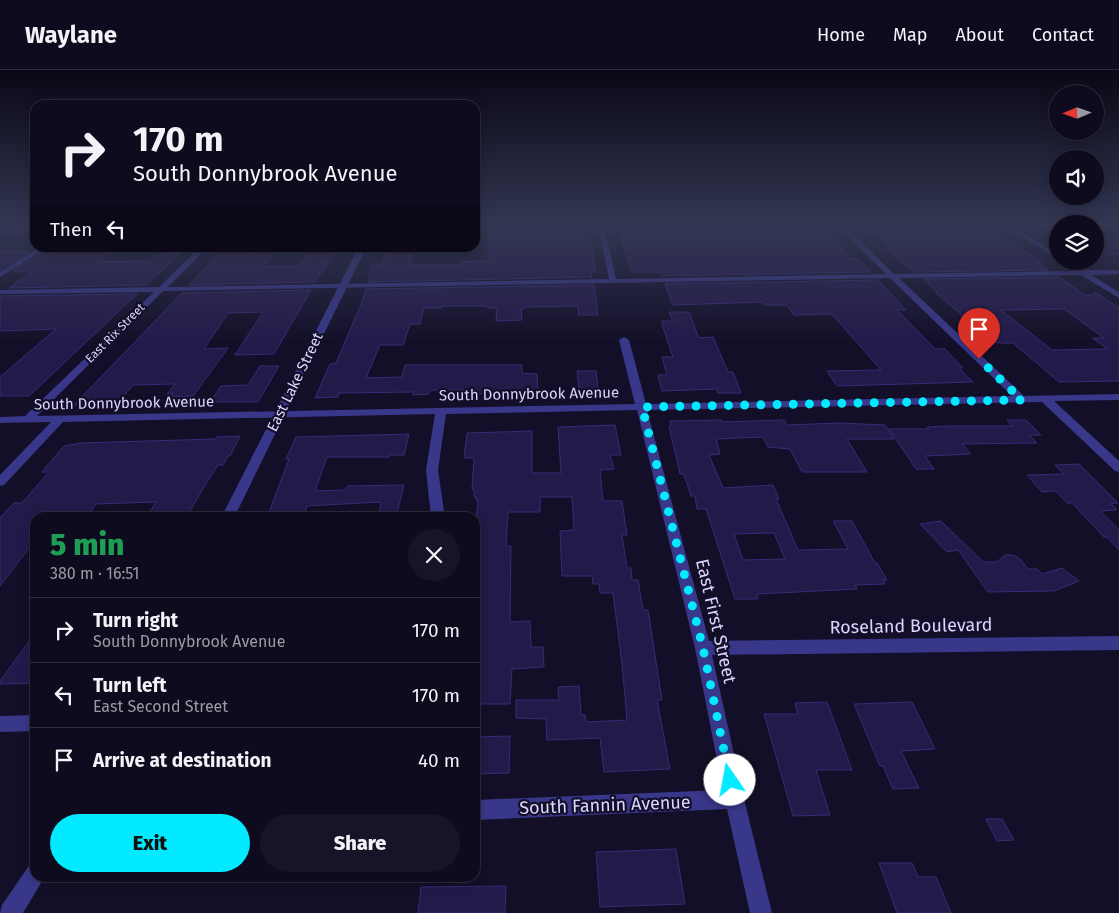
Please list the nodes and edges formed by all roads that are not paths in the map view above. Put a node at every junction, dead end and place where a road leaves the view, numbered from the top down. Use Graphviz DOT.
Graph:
graph roads {
  1 [pos="17,264"];
  2 [pos="186,264"];
  3 [pos="353,264"];
  4 [pos="609,264"];
  5 [pos="880,264"];
  6 [pos="1078,270"];
  7 [pos="1119,272"];
  8 [pos="1082,273"];
  9 [pos="0,275"];
  10 [pos="892,276"];
  11 [pos="613,281"];
  12 [pos="341,287"];
  13 [pos="160,289"];
  14 [pos="0,292"];
  15 [pos="1119,296"];
  16 [pos="624,340"];
  17 [pos="1119,397"];
  18 [pos="1044,399"];
  19 [pos="1022,400"];
  20 [pos="642,407"];
  21 [pos="441,411"];
  22 [pos="278,416"];
  23 [pos="60,419"];
  24 [pos="0,420"];
  25 [pos="28,420"];
  26 [pos="1119,468"];
  27 [pos="0,482"];
  28 [pos="230,512"];
  29 [pos="438,512"];
  30 [pos="1119,643"];
  31 [pos="703,648"];
  32 [pos="30,723"];
  33 [pos="0,724"];
  34 [pos="734,799"];
  35 [pos="480,810"];
  36 [pos="30,882"];
  37 [pos="10,913"];
  38 [pos="761,913"];
  1 -- 9 [label="street"];
  2 -- 13 [label="street, East Rix Street"];
  3 -- 12 [label="street, East Lake Street"];
  4 -- 11 [label="street"];
  5 -- 10 [label="street"];
  6 -- 8 [label="street"];
  7 -- 8 [label="street"];
  8 -- 10 [label="street"];
  8 -- 15 [label="street"];
  10 -- 11 [label="street"];
  10 -- 19 [label="street"];
  11 -- 12 [label="street"];
  12 -- 13 [label="street"];
  12 -- 22 [label="street, East Lake Street"];
  13 -- 14 [label="street"];
  13 -- 25 [label="street, East Rix Street"];
  16 -- 20 [label="street, East First Street"];
  17 -- 18 [label="street, South Donnybrook Avenue"];
  18 -- 19 [label="street, South Donnybrook Avenue"];
  18 -- 26 [label="street"];
  19 -- 20 [label="street, South Donnybrook Avenue"];
  20 -- 21 [label="street, South Donnybrook Avenue"];
  20 -- 31 [label="street, East First Street"];
  21 -- 22 [label="street, South Donnybrook Avenue"];
  21 -- 29 [label="street"];
  22 -- 23 [label="street, South Donnybrook Avenue"];
  22 -- 28 [label="street, East Lake Street"];
  23 -- 25 [label="street, South Donnybrook Avenue"];
  23 -- 27 [label="street"];
  24 -- 25 [label="street, South Donnybrook Avenue"];
  30 -- 31 [label="street, Roseland Boulevard"];
  31 -- 34 [label="street, East First Street"];
  32 -- 33 [label="street"];
  34 -- 35 [label="street, South Fannin Avenue"];
  34 -- 38 [label="street, East First Street"];
  36 -- 37 [label="street"];
}
